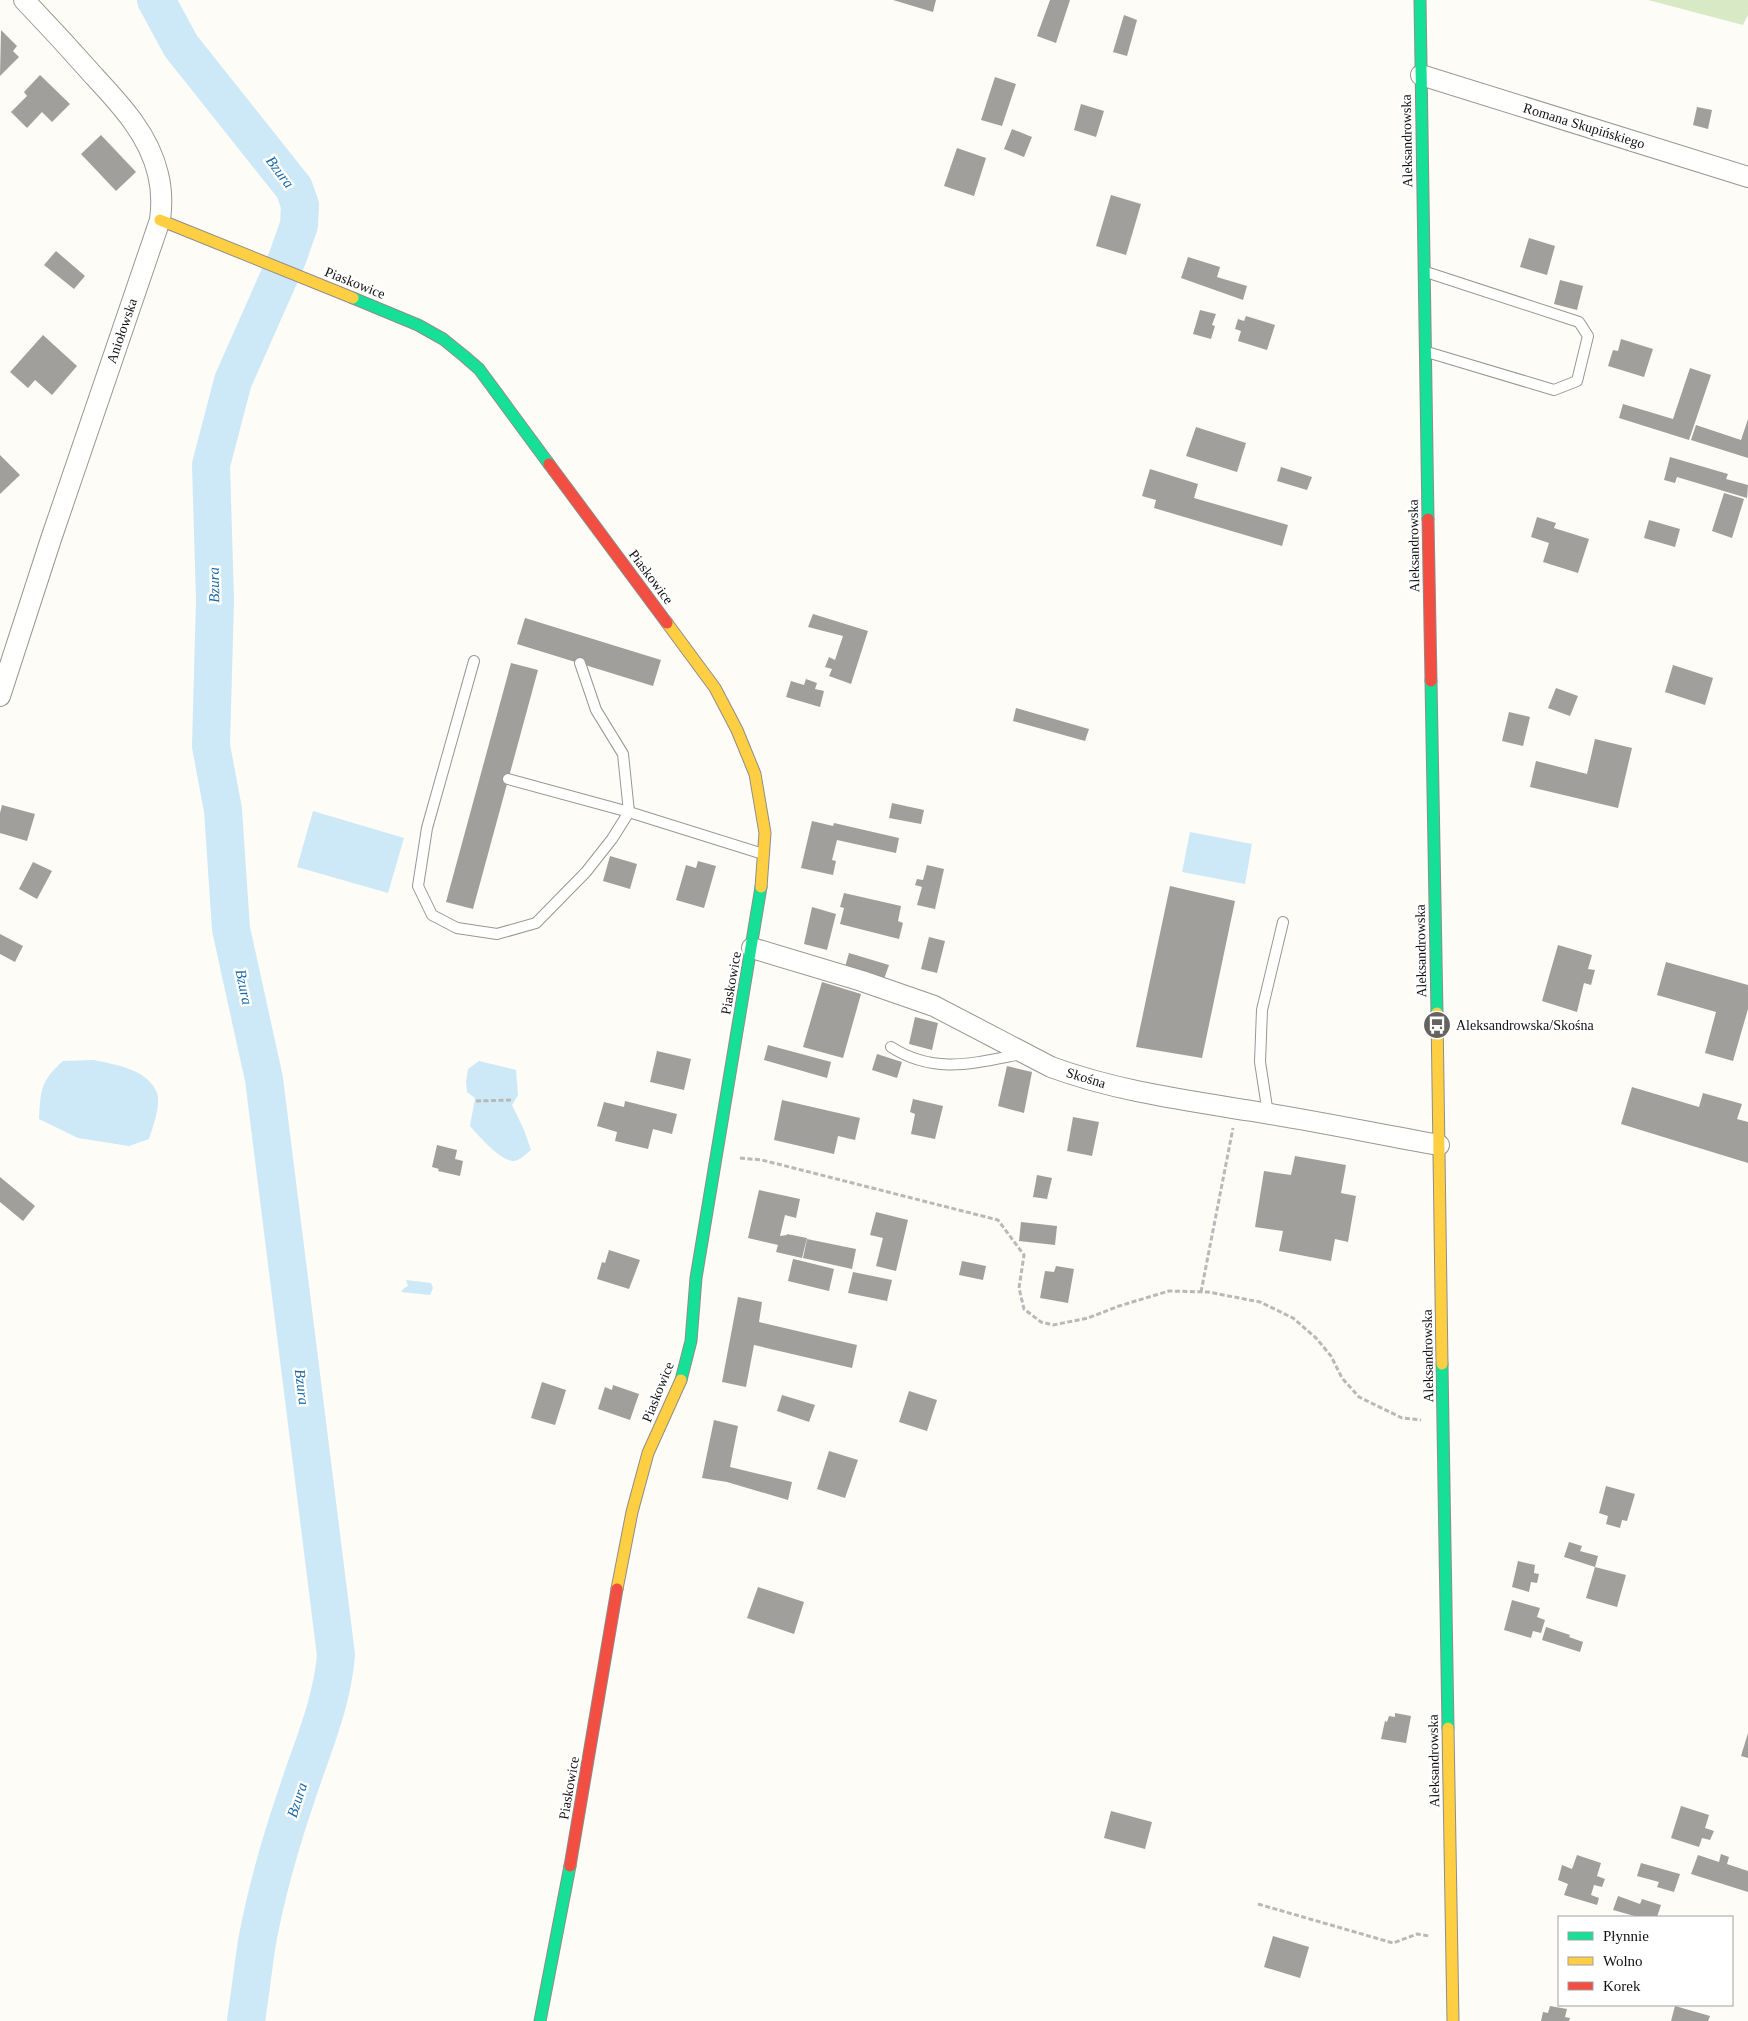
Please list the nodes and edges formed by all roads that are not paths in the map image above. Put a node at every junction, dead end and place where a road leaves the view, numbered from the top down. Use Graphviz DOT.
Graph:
graph roads {
  1 [pos="24,0"];
  2 [pos="1420,0"];
  3 [pos="1421,75"];
  4 [pos="1748,177"];
  5 [pos="160,220"];
  6 [pos="1425,272"];
  7 [pos="1425,352"];
  8 [pos="474,661"];
  9 [pos="580,663"];
  10 [pos="0,696"];
  11 [pos="508,779"];
  12 [pos="629,812"];
  13 [pos="764,855"];
  14 [pos="1283,922"];
  15 [pos="752,948"];
  16 [pos="891,1047"];
  17 [pos="1026,1053"];
  18 [pos="1268,1114"];
  19 [pos="1439,1145"];
  20 [pos="540,2021"];
  21 [pos="1453,2021"];
  1 -- 5 [label="street, Aniołowska"];
  2 -- 3 [label="street, Aleksandrowska"];
  3 -- 4 [label="street, Romana Skupińskiego"];
  3 -- 6 [label="street, Aleksandrowska"];
  5 -- 10 [label="street, Aniołowska"];
  5 -- 13 [label="street, Piaskowice"];
  6 -- 7 [label="street, Aleksandrowska"];
  6 -- 7 [label="lane"];
  7 -- 19 [label="street, Aleksandrowska"];
  8 -- 12 [label="lane"];
  9 -- 12 [label="lane"];
  11 -- 12 [label="lane"];
  12 -- 13 [label="lane"];
  13 -- 15 [label="street, Piaskowice"];
  14 -- 18 [label="lane"];
  15 -- 17 [label="street, Skośna"];
  15 -- 20 [label="street, Piaskowice"];
  16 -- 17 [label="lane"];
  17 -- 18 [label="street, Skośna"];
  18 -- 19 [label="street, Skośna"];
  19 -- 21 [label="street, Aleksandrowska"];
}
